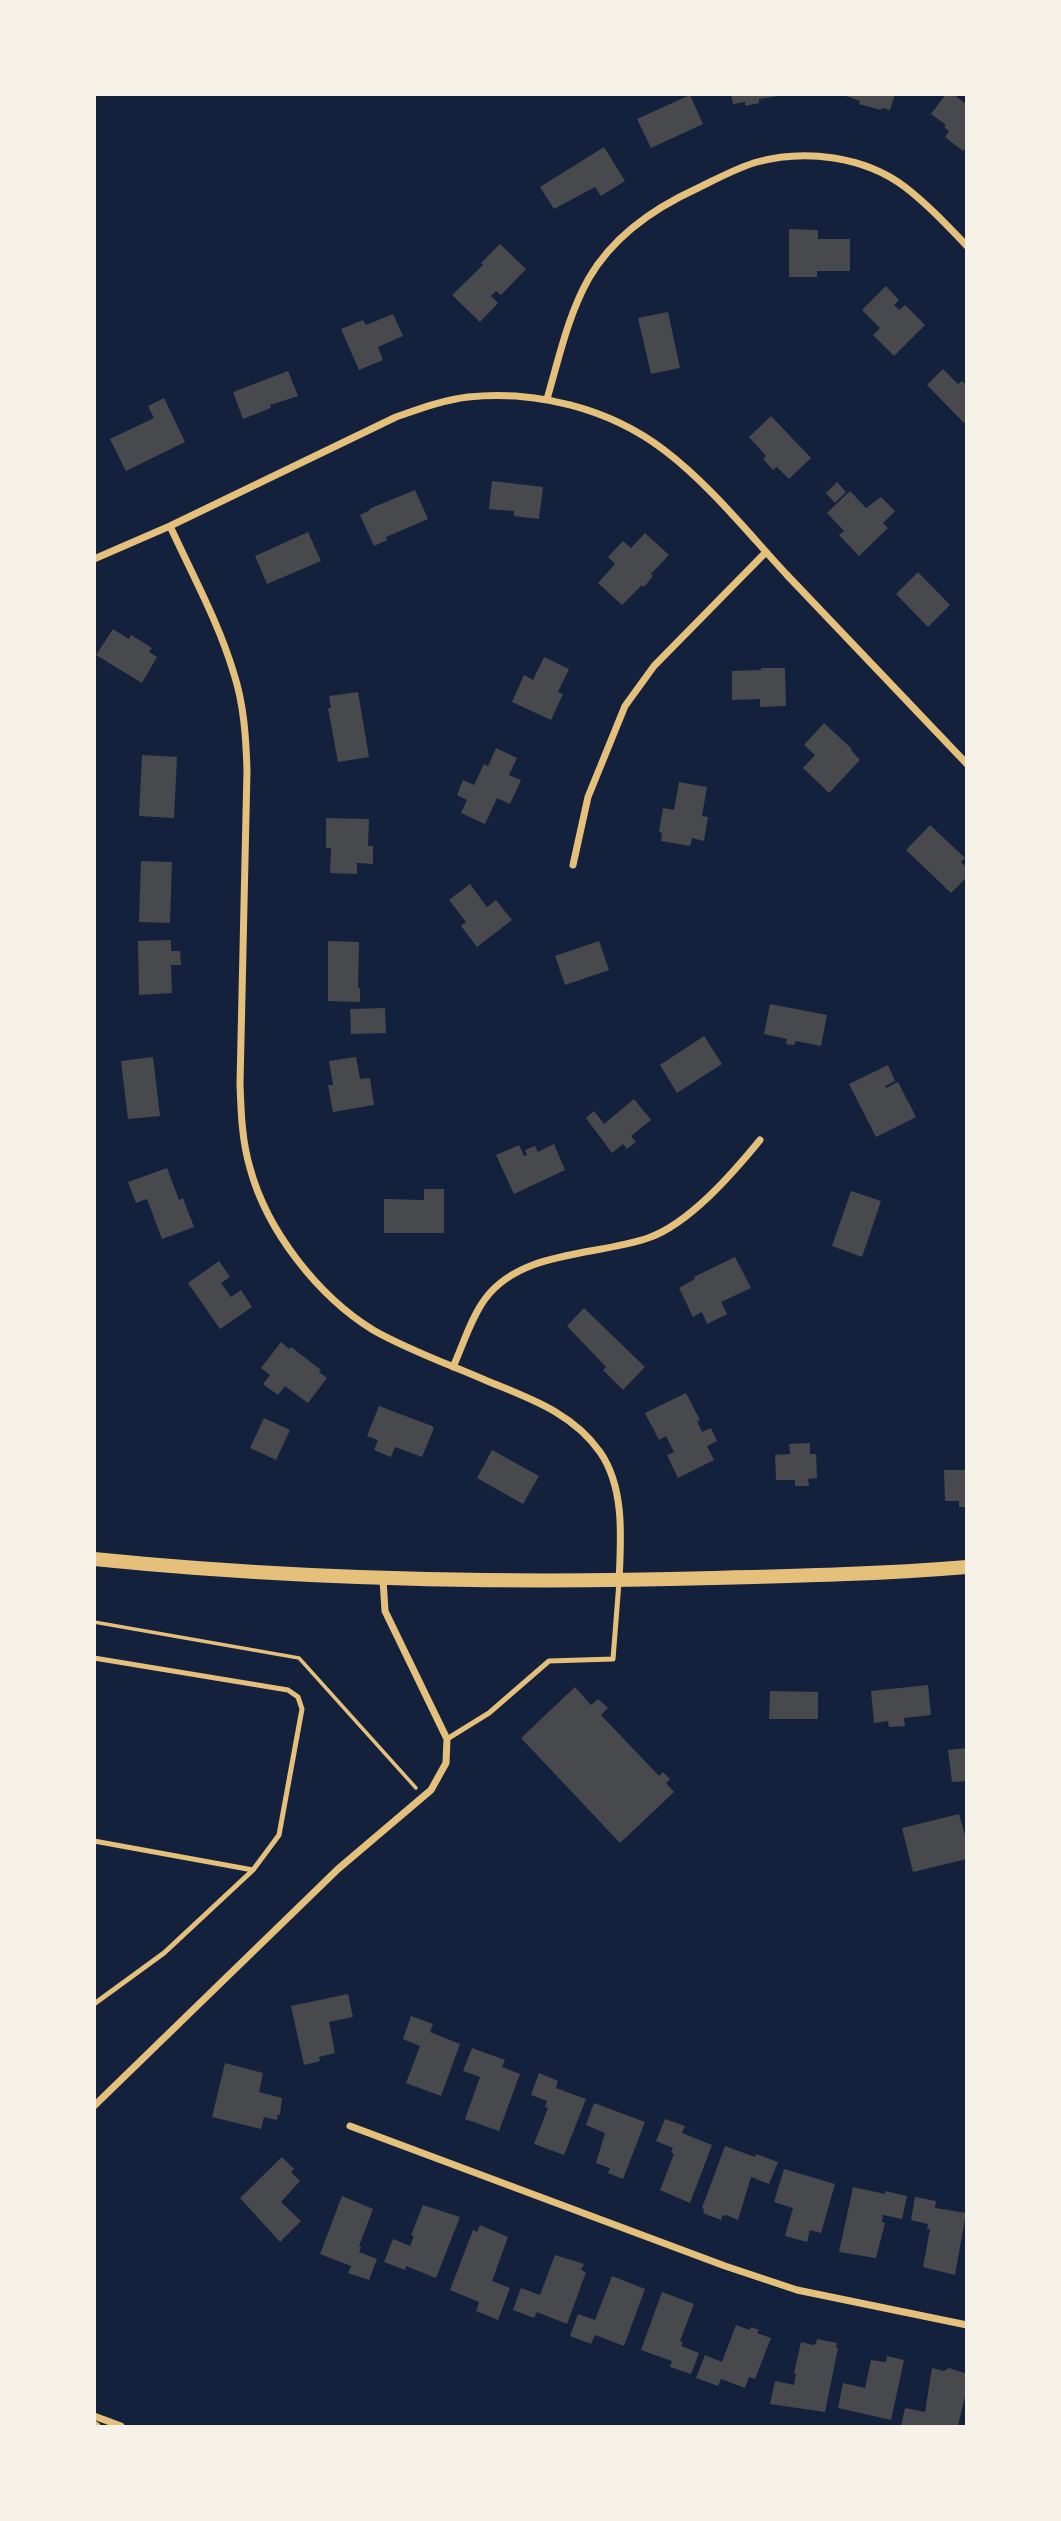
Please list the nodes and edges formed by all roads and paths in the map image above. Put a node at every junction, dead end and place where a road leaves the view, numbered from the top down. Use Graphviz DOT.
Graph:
graph roads {
  1 [pos="967,246"];
  2 [pos="547,399"];
  3 [pos="170,526"];
  4 [pos="766,552"];
  5 [pos="94,559"];
  6 [pos="967,764"];
  7 [pos="573,865"];
  8 [pos="760,1140"];
  9 [pos="453,1367"];
  10 [pos="94,1559"];
  11 [pos="967,1567"];
  12 [pos="383,1579"];
  13 [pos="620,1581"];
  14 [pos="94,1658"];
  15 [pos="447,1739"];
  16 [pos="94,1841"];
  17 [pos="253,1870"];
  18 [pos="94,2004"];
  19 [pos="94,2106"];
  20 [pos="350,2126"];
  21 [pos="967,2325"];
  22 [pos="94,2416"];
  23 [pos="121,2427"];
  1 -- 2 [label="street"];
  2 -- 3 [label="street"];
  2 -- 4 [label="street"];
  3 -- 5 [label="street"];
  3 -- 9 [label="street"];
  4 -- 6 [label="street"];
  4 -- 7 [label="street"];
  8 -- 9 [label="street"];
  9 -- 13 [label="street"];
  10 -- 12 [label="main road"];
  11 -- 13 [label="main road"];
  12 -- 13 [label="main road"];
  12 -- 15 [label="street"];
  13 -- 15 [label="lane"];
  14 -- 17 [label="lane"];
  15 -- 19 [label="street"];
  16 -- 17 [label="lane"];
  17 -- 18 [label="lane"];
  20 -- 21 [label="street"];
  22 -- 23 [label="street"];
}
